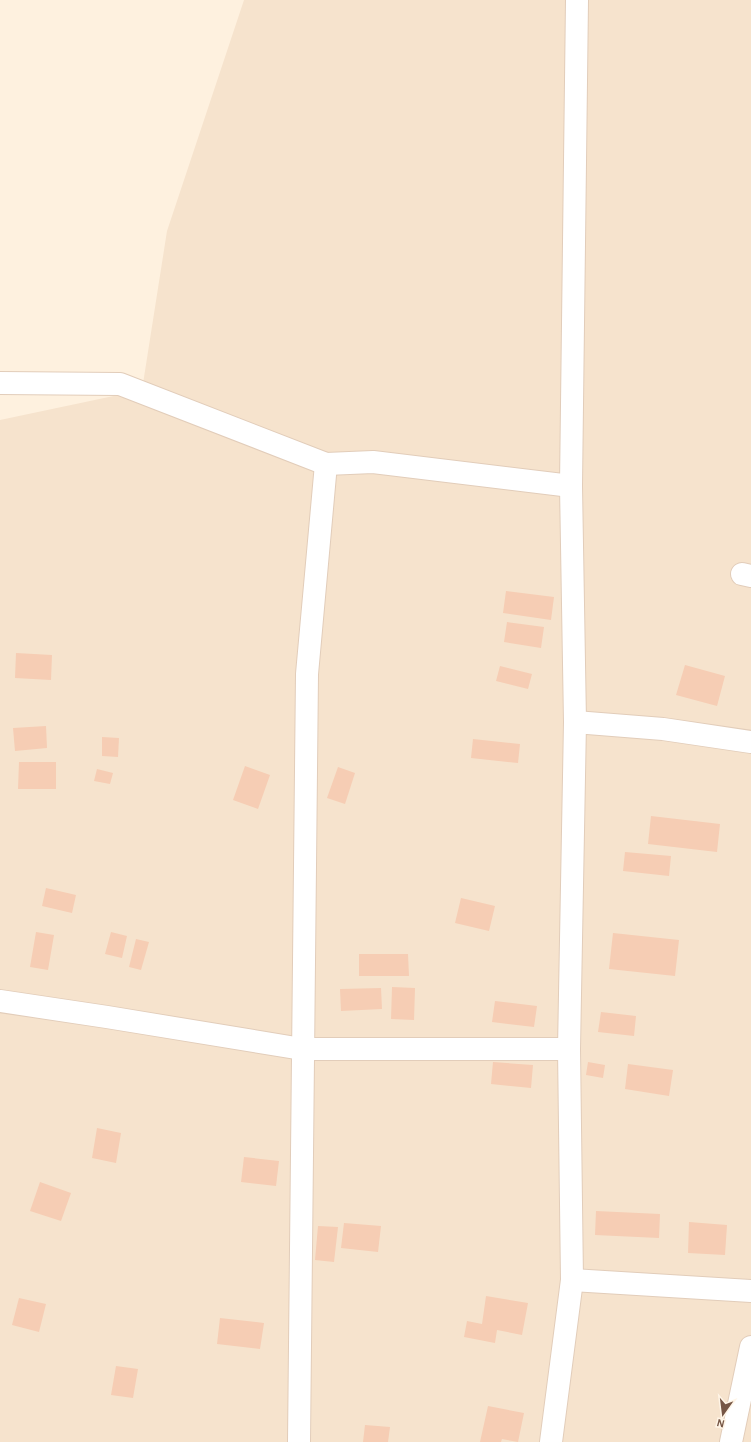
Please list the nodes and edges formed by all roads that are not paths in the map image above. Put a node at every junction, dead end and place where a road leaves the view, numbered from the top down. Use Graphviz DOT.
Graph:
graph roads {
  1 [pos="577,0"];
  2 [pos="0,383"];
  3 [pos="326,464"];
  4 [pos="571,486"];
  5 [pos="575,722"];
  6 [pos="751,742"];
  7 [pos="0,1001"];
  8 [pos="302,1049"];
  9 [pos="568,1049"];
  10 [pos="572,1280"];
  11 [pos="751,1291"];
  12 [pos="751,1347"];
  13 [pos="298,1442"];
  14 [pos="550,1442"];
  15 [pos="731,1442"];
  1 -- 4 [label="street"];
  2 -- 3 [label="street"];
  3 -- 4 [label="street"];
  3 -- 8 [label="street"];
  4 -- 5 [label="street"];
  5 -- 6 [label="street"];
  5 -- 9 [label="street"];
  7 -- 8 [label="street"];
  8 -- 9 [label="street"];
  8 -- 13 [label="street"];
  9 -- 10 [label="street"];
  10 -- 11 [label="street"];
  10 -- 14 [label="street"];
  12 -- 15 [label="street"];
}
